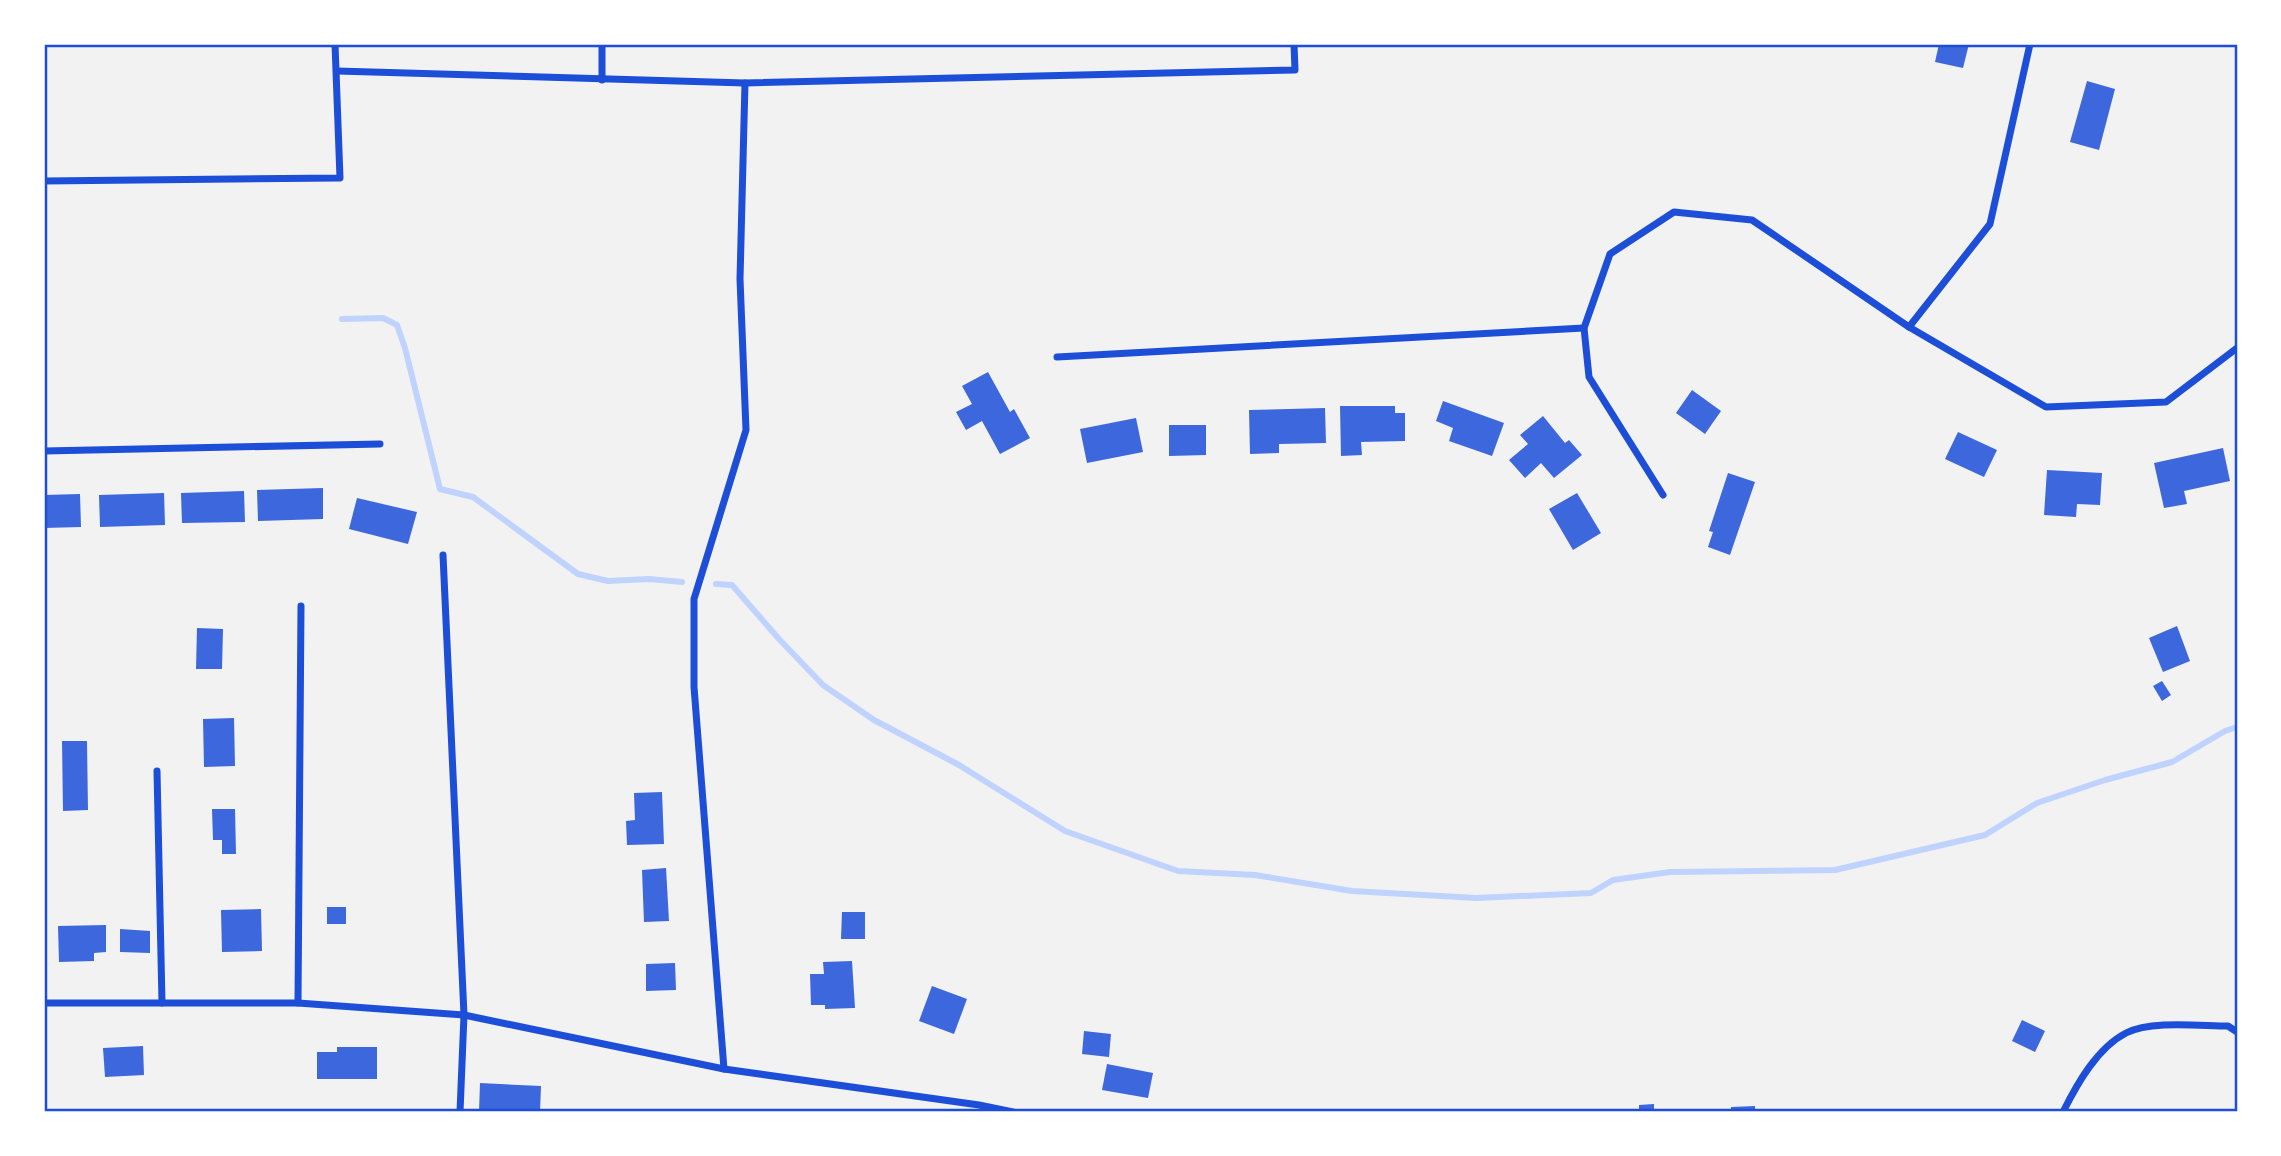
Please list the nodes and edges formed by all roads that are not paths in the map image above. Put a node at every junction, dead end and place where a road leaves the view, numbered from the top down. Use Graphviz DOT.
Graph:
graph roads {
  1 [pos="335,44"];
  2 [pos="601,44"];
  3 [pos="1294,44"];
  4 [pos="2030,44"];
  5 [pos="337,71"];
  6 [pos="602,80"];
  7 [pos="745,83"];
  8 [pos="44,181"];
  9 [pos="1909,327"];
  10 [pos="1584,328"];
  11 [pos="2237,348"];
  12 [pos="1057,357"];
  13 [pos="380,444"];
  14 [pos="44,451"];
  15 [pos="1663,495"];
  16 [pos="443,555"];
  17 [pos="301,606"];
  18 [pos="157,771"];
  19 [pos="44,1003"];
  20 [pos="162,1003"];
  21 [pos="298,1003"];
  22 [pos="464,1015"];
  23 [pos="2237,1032"];
  24 [pos="724,1069"];
  25 [pos="979,1109"];
  26 [pos="460,1112"];
  27 [pos="1013,1112"];
  28 [pos="2063,1112"];
  1 -- 5 [label="street"];
  2 -- 6 [label="street"];
  3 -- 7 [label="street"];
  4 -- 9 [label="street"];
  5 -- 6 [label="street"];
  5 -- 8 [label="street"];
  6 -- 7 [label="street"];
  7 -- 24 [label="street"];
  9 -- 10 [label="street"];
  9 -- 11 [label="street"];
  10 -- 12 [label="street"];
  10 -- 15 [label="street"];
  13 -- 14 [label="street"];
  16 -- 22 [label="street"];
  17 -- 21 [label="street"];
  18 -- 20 [label="street"];
  19 -- 20 [label="street"];
  20 -- 21 [label="street"];
  21 -- 22 [label="street"];
  22 -- 24 [label="street"];
  22 -- 26 [label="street"];
  23 -- 28 [label="street"];
  24 -- 25 [label="street"];
  25 -- 27 [label="street"];
}
